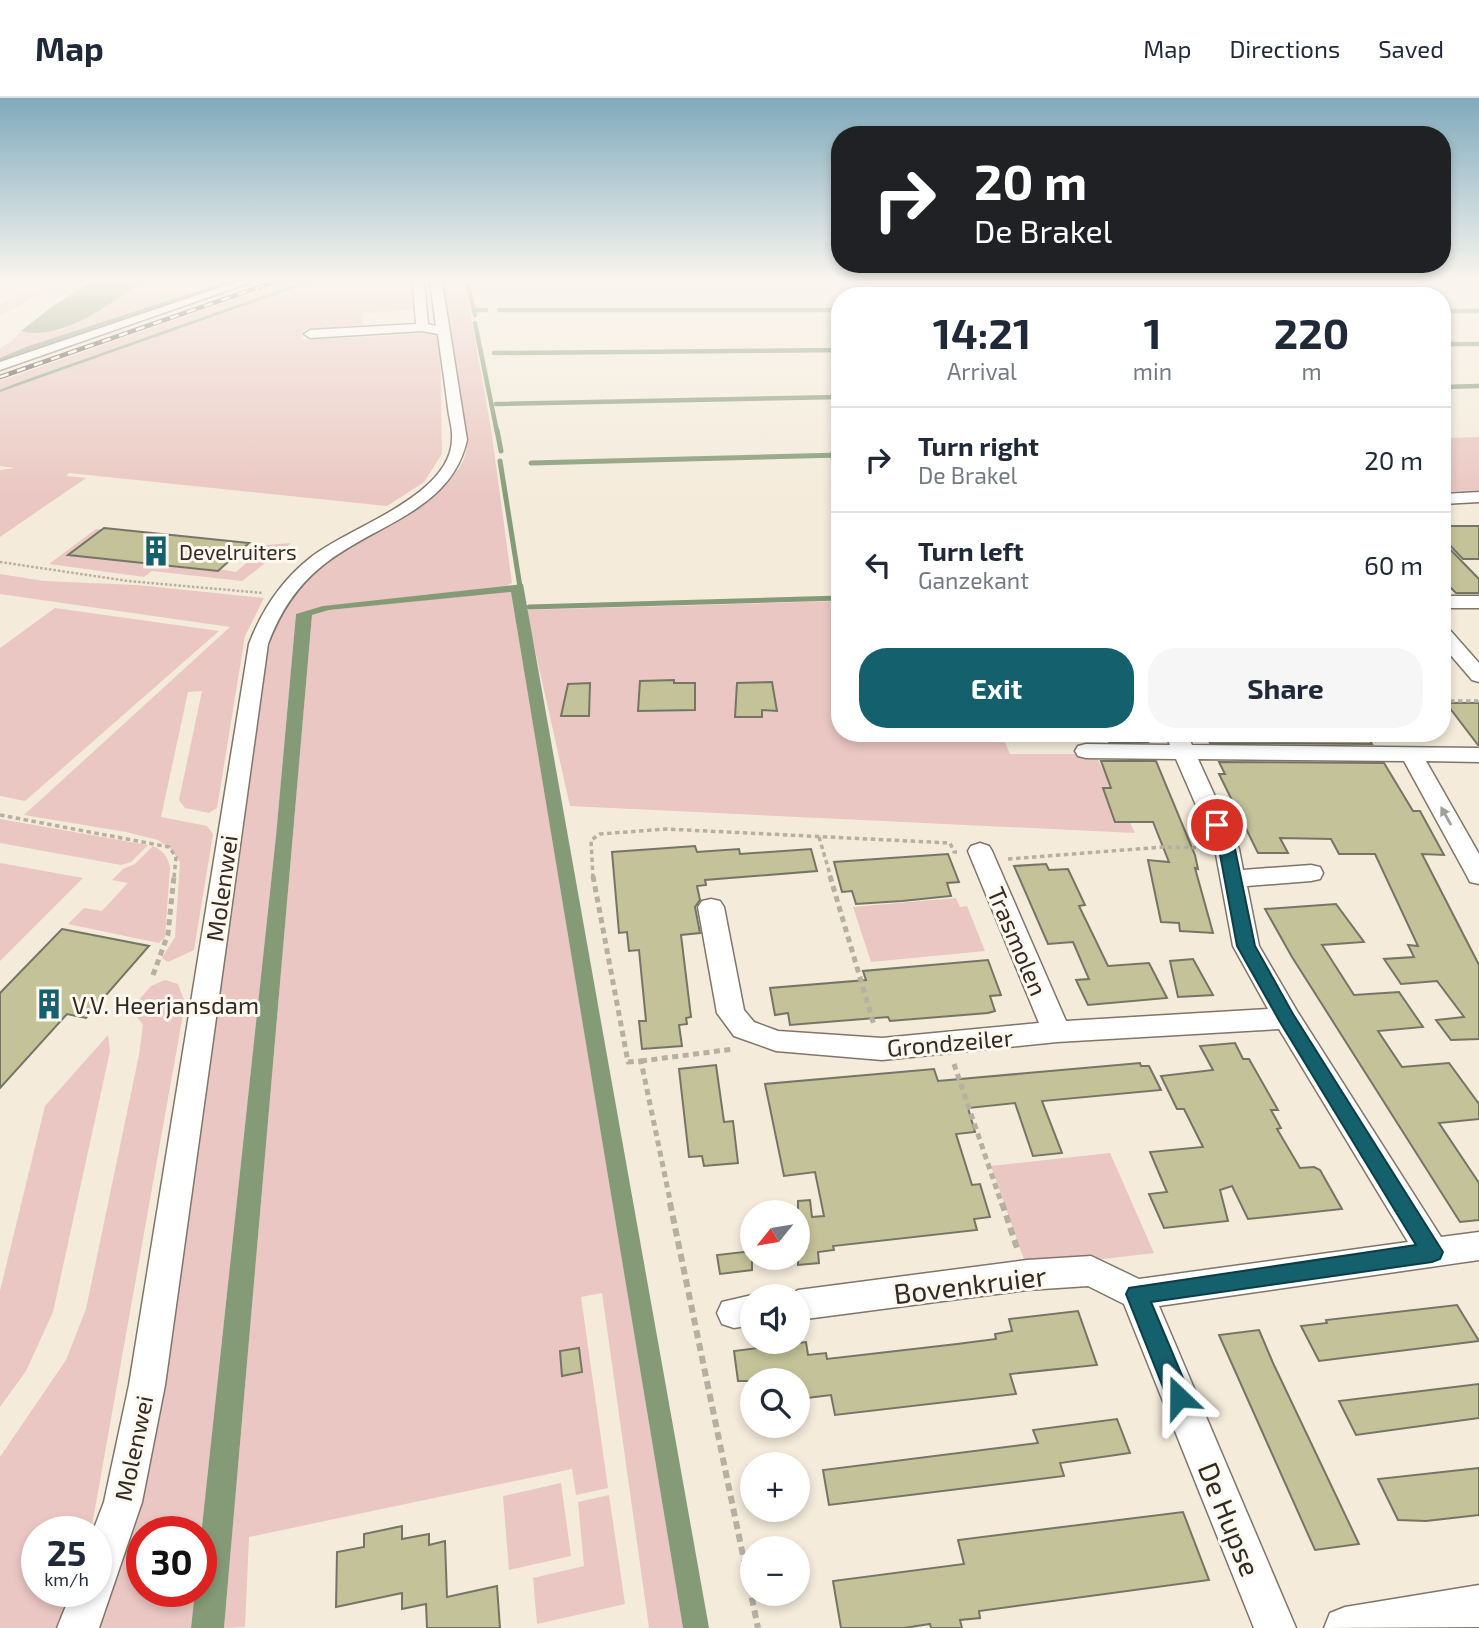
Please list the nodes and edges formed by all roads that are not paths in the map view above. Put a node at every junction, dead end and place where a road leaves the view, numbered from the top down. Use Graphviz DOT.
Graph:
graph roads {
  1 [pos="37,353"];
  2 [pos="447,353"];
  3 [pos="0,366"];
  4 [pos="1479,497"];
  5 [pos="1451,499"];
  6 [pos="1451,602"];
  7 [pos="1479,602"];
  8 [pos="1451,643"];
  9 [pos="1479,676"];
  10 [pos="1181,743"];
  11 [pos="1086,751"];
  12 [pos="1412,755"];
  13 [pos="1479,755"];
  14 [pos="979,851"];
  15 [pos="1311,873"];
  16 [pos="1479,876"];
  17 [pos="1233,879"];
  18 [pos="711,907"];
  19 [pos="1287,1018"];
  20 [pos="1057,1032"];
  21 [pos="1479,1246"];
  22 [pos="1432,1252"];
  23 [pos="1137,1294"];
  24 [pos="810,1303"];
  25 [pos="112,1534"];
  26 [pos="1479,1606"];
  27 [pos="86,1607"];
  28 [pos="78,1628"];
  29 [pos="1275,1628"];
  30 [pos="1345,1628"];
  1 -- 3 [label="street"];
  2 -- 25 [label="street, Molenwei"];
  4 -- 5 [label="street"];
  6 -- 7 [label="street"];
  8 -- 9 [label="street"];
  10 -- 11 [label="street"];
  10 -- 12 [label="street"];
  10 -- 17 [label="street"];
  12 -- 13 [label="street"];
  16 -- 12 [label="street, one-way"];
  14 -- 20 [label="street, Trasmolen"];
  15 -- 17 [label="street"];
  17 -- 19 [label="street"];
  18 -- 20 [label="street, Grondzeiler"];
  19 -- 20 [label="street, Grondzeiler"];
  19 -- 22 [label="street"];
  21 -- 22 [label="street"];
  22 -- 23 [label="street"];
  23 -- 24 [label="street, Bovenkruier"];
  23 -- 29 [label="street, De Hupse"];
  26 -- 30 [label="street"];
  27 -- 28 [label="street"];
}
